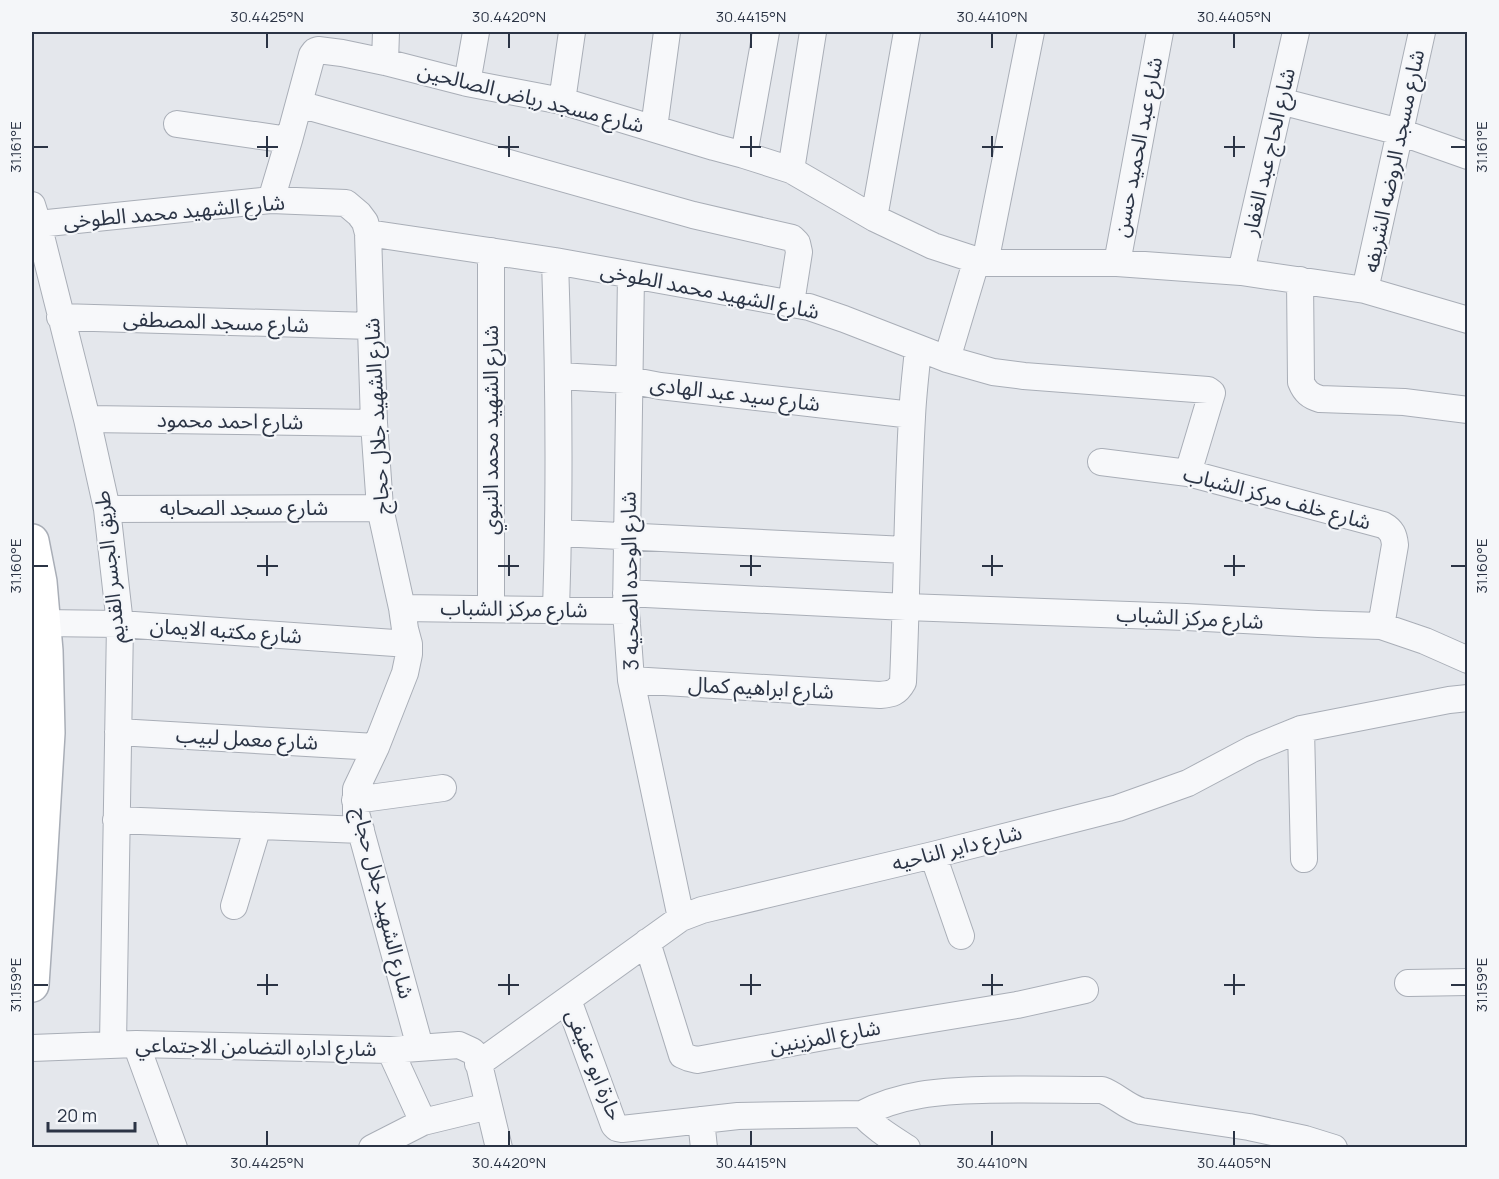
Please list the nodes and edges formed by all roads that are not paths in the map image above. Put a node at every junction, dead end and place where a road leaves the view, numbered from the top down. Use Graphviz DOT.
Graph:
graph roads {
  1 [pos="386,32"];
  2 [pos="476,32"];
  3 [pos="572,32"];
  4 [pos="667,32"];
  5 [pos="766,32"];
  6 [pos="813,32"];
  7 [pos="907,32"];
  8 [pos="1031,32"];
  9 [pos="1160,32"];
  10 [pos="1296,32"];
  11 [pos="1422,32"];
  12 [pos="385,62"];
  13 [pos="467,84"];
  14 [pos="562,101"];
  15 [pos="1280,102"];
  16 [pos="299,104"];
  17 [pos="177,124"];
  18 [pos="654,128"];
  19 [pos="1400,132"];
  20 [pos="289,140"];
  21 [pos="744,155"];
  22 [pos="1467,156"];
  23 [pos="791,170"];
  24 [pos="271,200"];
  25 [pos="34,215"];
  26 [pos="874,218"];
  27 [pos="368,233"];
  28 [pos="491,251"];
  29 [pos="555,261"];
  30 [pos="981,262"];
  31 [pos="1117,263"];
  32 [pos="1241,272"];
  33 [pos="631,275"];
  34 [pos="1300,280"];
  35 [pos="1365,290"];
  36 [pos="791,303"];
  37 [pos="60,317"];
  38 [pos="1467,320"];
  39 [pos="371,326"];
  40 [pos="918,349"];
  41 [pos="947,359"];
  42 [pos="559,376"];
  43 [pos="629,381"];
  44 [pos="1467,410"];
  45 [pos="912,415"];
  46 [pos="87,419"];
  47 [pos="374,423"];
  48 [pos="1101,462"];
  49 [pos="1188,473"];
  50 [pos="380,508"];
  51 [pos="107,509"];
  52 [pos="559,533"];
  53 [pos="627,536"];
  54 [pos="32,541"];
  55 [pos="906,550"];
  56 [pos="36,582"];
  57 [pos="626,602"];
  58 [pos="906,607"];
  59 [pos="402,608"];
  60 [pos="491,609"];
  61 [pos="556,610"];
  62 [pos="43,623"];
  63 [pos="120,624"];
  64 [pos="1381,626"];
  65 [pos="409,644"];
  66 [pos="1467,660"];
  67 [pos="631,680"];
  68 [pos="1467,698"];
  69 [pos="1301,729"];
  70 [pos="118,732"];
  71 [pos="40,733"];
  72 [pos="376,747"];
  73 [pos="443,788"];
  74 [pos="355,800"];
  75 [pos="116,819"];
  76 [pos="258,826"];
  77 [pos="361,830"];
  78 [pos="933,855"];
  79 [pos="1304,859"];
  80 [pos="36,866"];
  81 [pos="234,906"];
  82 [pos="681,918"];
  83 [pos="960,936"];
  84 [pos="647,942"];
  85 [pos="1467,982"];
  86 [pos="1408,983"];
  87 [pos="32,986"];
  88 [pos="1085,990"];
  89 [pos="568,1000"];
  90 [pos="125,1044"];
  91 [pos="420,1047"];
  92 [pos="32,1048"];
  93 [pos="390,1050"];
  94 [pos="478,1060"];
  95 [pos="489,1106"];
  96 [pos="862,1114"];
  97 [pos="701,1120"];
  98 [pos="423,1122"];
  99 [pos="174,1148"];
  100 [pos="372,1148"];
  101 [pos="500,1148"];
  102 [pos="704,1148"];
  103 [pos="907,1148"];
  104 [pos="1334,1148"];
  1 -- 12 [label="street"];
  2 -- 13 [label="street"];
  3 -- 14 [label="street"];
  4 -- 18 [label="street"];
  5 -- 21 [label="street"];
  6 -- 23 [label="street"];
  7 -- 26 [label="street"];
  8 -- 30 [label="street"];
  9 -- 31 [label="street, شارع عبد الحميد حسن"];
  10 -- 15 [label="street, شارع الحاج عبد الغفار"];
  11 -- 19 [label="street, شارع مسجد الروضه الشريفه"];
  12 -- 13 [label="street, شارع مسجد رياض الصالحين"];
  12 -- 16 [label="street, شارع مسجد رياض الصالحين"];
  13 -- 14 [label="street, شارع مسجد رياض الصالحين"];
  14 -- 18 [label="street, شارع مسجد رياض الصالحين"];
  15 -- 19 [label="street"];
  15 -- 32 [label="street, شارع الحاج عبد الغفار"];
  16 -- 20 [label="street, شارع مسجد رياض الصالحين"];
  16 -- 36 [label="street"];
  17 -- 20 [label="street"];
  18 -- 21 [label="street, شارع مسجد رياض الصالحين"];
  19 -- 22 [label="street"];
  19 -- 35 [label="street, شارع مسجد الروضه الشريفه"];
  20 -- 24 [label="street, شارع مسجد رياض الصالحين"];
  21 -- 23 [label="street, شارع مسجد رياض الصالحين"];
  23 -- 26 [label="street, شارع مسجد رياض الصالحين"];
  24 -- 25 [label="street, شارع الشهيد محمد الطوخى"];
  24 -- 27 [label="street, شارع الشهيد محمد الطوخى"];
  25 -- 37 [label="street, طريق الجسر القديم"];
  26 -- 30 [label="street, شارع مسجد رياض الصالحين"];
  27 -- 28 [label="street, شارع الشهيد محمد الطوخى"];
  27 -- 39 [label="street, شارع الشهيد جلال حجاج"];
  28 -- 29 [label="street, شارع الشهيد محمد الطوخى"];
  28 -- 60 [label="street, شارع الشهيد محمد النبوي"];
  29 -- 33 [label="street, شارع الشهيد محمد الطوخى"];
  29 -- 42 [label="street"];
  30 -- 31 [label="street, شارع مسجد رياض الصالحين"];
  30 -- 41 [label="street"];
  31 -- 32 [label="street, شارع مسجد رياض الصالحين"];
  32 -- 34 [label="street, شارع مسجد رياض الصالحين"];
  33 -- 36 [label="street, شارع الشهيد محمد الطوخى"];
  33 -- 43 [label="street, شارع الوحده الصحيه 3"];
  34 -- 35 [label="street, شارع مسجد رياض الصالحين"];
  34 -- 44 [label="street"];
  35 -- 38 [label="street, شارع مسجد رياض الصالحين"];
  36 -- 40 [label="street, شارع الشهيد محمد الطوخى"];
  37 -- 39 [label="street, شارع مسجد المصطفى"];
  37 -- 46 [label="street, طريق الجسر القديم"];
  39 -- 47 [label="street, شارع الشهيد جلال حجاج"];
  40 -- 41 [label="street, شارع الشهيد محمد الطوخى"];
  40 -- 45 [label="street"];
  41 -- 49 [label="street, شارع الشهيد محمد الطوخى"];
  42 -- 43 [label="street, شارع سيد عبد الهادى"];
  42 -- 52 [label="street"];
  43 -- 45 [label="street, شارع سيد عبد الهادى"];
  43 -- 53 [label="street, شارع الوحده الصحيه 3"];
  45 -- 55 [label="street"];
  46 -- 47 [label="street, شارع احمد محمود"];
  46 -- 51 [label="street, طريق الجسر القديم"];
  47 -- 50 [label="street, شارع الشهيد جلال حجاج"];
  48 -- 49 [label="street, شارع خلف مركز الشباب"];
  49 -- 64 [label="street, شارع خلف مركز الشباب"];
  50 -- 51 [label="street, شارع مسجد الصحابه"];
  50 -- 59 [label="street, شارع الشهيد جلال حجاج"];
  51 -- 63 [label="street, طريق الجسر القديم"];
  52 -- 53 [label="street"];
  52 -- 61 [label="street"];
  53 -- 55 [label="street"];
  53 -- 57 [label="street, شارع الوحده الصحيه 3"];
  54 -- 56 [label="main road"];
  55 -- 58 [label="street"];
  56 -- 62 [label="main road"];
  57 -- 58 [label="street, شارع مركز الشباب"];
  57 -- 61 [label="street, شارع مركز الشباب"];
  57 -- 67 [label="street, شارع الوحده الصحيه 3"];
  58 -- 64 [label="street, شارع مركز الشباب"];
  58 -- 67 [label="street, شارع ابراهيم كمال"];
  59 -- 60 [label="street, شارع مركز الشباب"];
  59 -- 65 [label="street, شارع الشهيد جلال حجاج"];
  60 -- 61 [label="street, شارع مركز الشباب"];
  62 -- 63 [label="street, شارع مكتبه الايمان"];
  62 -- 71 [label="main road"];
  63 -- 65 [label="street, شارع مكتبه الايمان"];
  63 -- 70 [label="street, طريق الجسر القديم"];
  64 -- 66 [label="street, شارع مركز الشباب"];
  65 -- 72 [label="street, شارع الشهيد جلال حجاج"];
  67 -- 82 [label="street, شارع الوحده الصحيه 3"];
  68 -- 69 [label="street, شارع داير الناحيه"];
  69 -- 78 [label="street, شارع داير الناحيه"];
  69 -- 79 [label="street"];
  70 -- 72 [label="street, شارع معمل لبيب"];
  70 -- 75 [label="street, طريق الجسر القديم"];
  71 -- 80 [label="main road"];
  72 -- 74 [label="street, شارع الشهيد جلال حجاج"];
  73 -- 74 [label="street"];
  74 -- 77 [label="street, شارع الشهيد جلال حجاج"];
  75 -- 76 [label="street"];
  75 -- 90 [label="street, طريق الجسر القديم"];
  76 -- 77 [label="street"];
  76 -- 81 [label="street"];
  77 -- 91 [label="street, شارع الشهيد جلال حجاج"];
  78 -- 82 [label="street, شارع داير الناحيه"];
  78 -- 83 [label="street"];
  80 -- 87 [label="main road"];
  82 -- 84 [label="street, شارع داير الناحيه"];
  84 -- 88 [label="street, شارع المزينين"];
  84 -- 89 [label="street, شارع داير الناحيه"];
  85 -- 86 [label="street"];
  89 -- 94 [label="street, شارع داير الناحيه"];
  89 -- 97 [label="street, حارة ابو عفيفى"];
  90 -- 92 [label="street, شارع اداره التضامن الاجتماعي"];
  90 -- 93 [label="street, شارع اداره التضامن الاجتماعي"];
  90 -- 99 [label="street"];
  91 -- 93 [label="street, شارع اداره التضامن الاجتماعي"];
  91 -- 94 [label="street, شارع اداره التضامن الاجتماعي"];
  93 -- 98 [label="street"];
  94 -- 95 [label="street"];
  95 -- 98 [label="street"];
  95 -- 101 [label="street"];
  96 -- 97 [label="street"];
  96 -- 103 [label="street"];
  96 -- 104 [label="street"];
  97 -- 102 [label="street"];
  98 -- 100 [label="street"];
}
